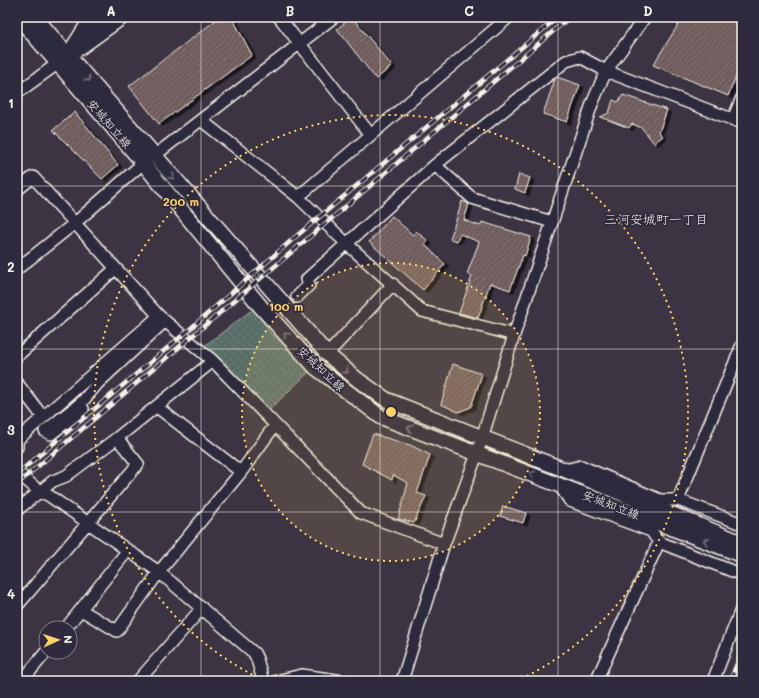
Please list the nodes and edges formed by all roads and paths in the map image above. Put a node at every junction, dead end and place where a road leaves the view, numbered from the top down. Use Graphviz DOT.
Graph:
graph roads {
  1 [pos="18,17"];
  2 [pos="35,17"];
  3 [pos="99,17"];
  4 [pos="122,17"];
  5 [pos="279,17"];
  6 [pos="334,17"];
  7 [pos="509,17"];
  8 [pos="646,17"];
  9 [pos="300,44"];
  10 [pos="62,60"];
  11 [pos="606,71"];
  12 [pos="17,93"];
  13 [pos="742,98"];
  14 [pos="201,120"];
  15 [pos="737,121"];
  16 [pos="370,134"];
  17 [pos="148,160"];
  18 [pos="436,165"];
  19 [pos="17,190"];
  20 [pos="298,197"];
  21 [pos="552,222"];
  22 [pos="75,223"];
  23 [pos="346,244"];
  24 [pos="17,269"];
  25 [pos="115,269"];
  26 [pos="393,284"];
  27 [pos="297,297"];
  28 [pos="162,318"];
  29 [pos="514,335"];
  30 [pos="742,345"];
  31 [pos="333,348"];
  32 [pos="17,356"];
  33 [pos="213,361"];
  34 [pos="17,383"];
  35 [pos="157,407"];
  36 [pos="83,409"];
  37 [pos="43,417"];
  38 [pos="275,425"];
  39 [pos="117,438"];
  40 [pos="482,439"];
  41 [pos="17,440"];
  42 [pos="17,447"];
  43 [pos="477,454"];
  44 [pos="565,470"];
  45 [pos="17,472"];
  46 [pos="241,472"];
  47 [pos="559,484"];
  48 [pos="40,492"];
  49 [pos="678,500"];
  50 [pos="17,510"];
  51 [pos="86,523"];
  52 [pos="742,524"];
  53 [pos="659,542"];
  54 [pos="742,543"];
  55 [pos="444,544"];
  56 [pos="128,550"];
  57 [pos="742,555"];
  58 [pos="158,572"];
  59 [pos="742,576"];
  60 [pos="17,606"];
  61 [pos="742,607"];
  62 [pos="202,608"];
  63 [pos="81,610"];
  64 [pos="73,620"];
  65 [pos="39,660"];
  66 [pos="22,681"];
  67 [pos="138,681"];
  68 [pos="262,681"];
  69 [pos="276,681"];
  70 [pos="343,681"];
  71 [pos="402,681"];
  72 [pos="596,681"];
  73 [pos="713,681"];
  1 -- 10 [label="main road, 安城知立線"];
  2 -- 10 [label="main road, 安城知立線"];
  3 -- 10 [label="main road"];
  4 -- 10 [label="main road"];
  5 -- 9 [label="street"];
  6 -- 9 [label="street"];
  7 -- 16 [label="street"];
  8 -- 11 [label="street"];
  9 -- 14 [label="street"];
  9 -- 16 [label="street"];
  10 -- 12 [label="street"];
  10 -- 17 [label="main road, 安城知立線"];
  11 -- 15 [label="street"];
  11 -- 18 [label="street"];
  11 -- 21 [label="street"];
  13 -- 15 [label="street"];
  14 -- 17 [label="street"];
  14 -- 20 [label="street"];
  16 -- 20 [label="street"];
  17 -- 22 [label="street"];
  17 -- 40 [label="main road, 安城知立線, one-way"];
  43 -- 17 [label="main road, 安城知立線, one-way"];
  18 -- 21 [label="street"];
  18 -- 23 [label="street"];
  19 -- 22 [label="street"];
  20 -- 23 [label="street"];
  21 -- 29 [label="street"];
  22 -- 24 [label="street"];
  22 -- 25 [label="street"];
  23 -- 26 [label="street"];
  23 -- 27 [label="street"];
  25 -- 28 [label="street"];
  25 -- 32 [label="street"];
  26 -- 29 [label="street"];
  26 -- 31 [label="street"];
  28 -- 33 [label="street"];
  28 -- 36 [label="street"];
  28 -- 37 [label="street"];
  29 -- 40 [label="street"];
  30 -- 49 [label="street"];
  33 -- 35 [label="street"];
  33 -- 38 [label="street"];
  34 -- 37 [label="street"];
  35 -- 39 [label="street"];
  35 -- 46 [label="street"];
  37 -- 41 [label="street"];
  38 -- 46 [label="street"];
  38 -- 55 [label="street"];
  39 -- 48 [label="street"];
  39 -- 51 [label="street"];
  40 -- 43 [label="street"];
  40 -- 44 [label="main road, 安城知立線"];
  41 -- 42 [label="street"];
  47 -- 43 [label="main road, 安城知立線, one-way"];
  43 -- 55 [label="street"];
  44 -- 49 [label="street"];
  44 -- 54 [label="main road, 安城知立線"];
  45 -- 48 [label="street"];
  46 -- 58 [label="street"];
  47 -- 53 [label="street"];
  57 -- 47 [label="main road, 安城知立線, one-way"];
  48 -- 50 [label="street"];
  48 -- 51 [label="street"];
  49 -- 52 [label="street"];
  51 -- 56 [label="street"];
  51 -- 60 [label="street"];
  53 -- 59 [label="street"];
  53 -- 72 [label="street"];
  55 -- 71 [label="street"];
  56 -- 58 [label="street"];
  56 -- 63 [label="street"];
  58 -- 62 [label="street"];
  58 -- 63 [label="street"];
  61 -- 73 [label="street"];
  62 -- 67 [label="street"];
  62 -- 68 [label="street"];
  63 -- 64 [label="street"];
  65 -- 66 [label="street"];
  69 -- 70 [label="street"];
}
